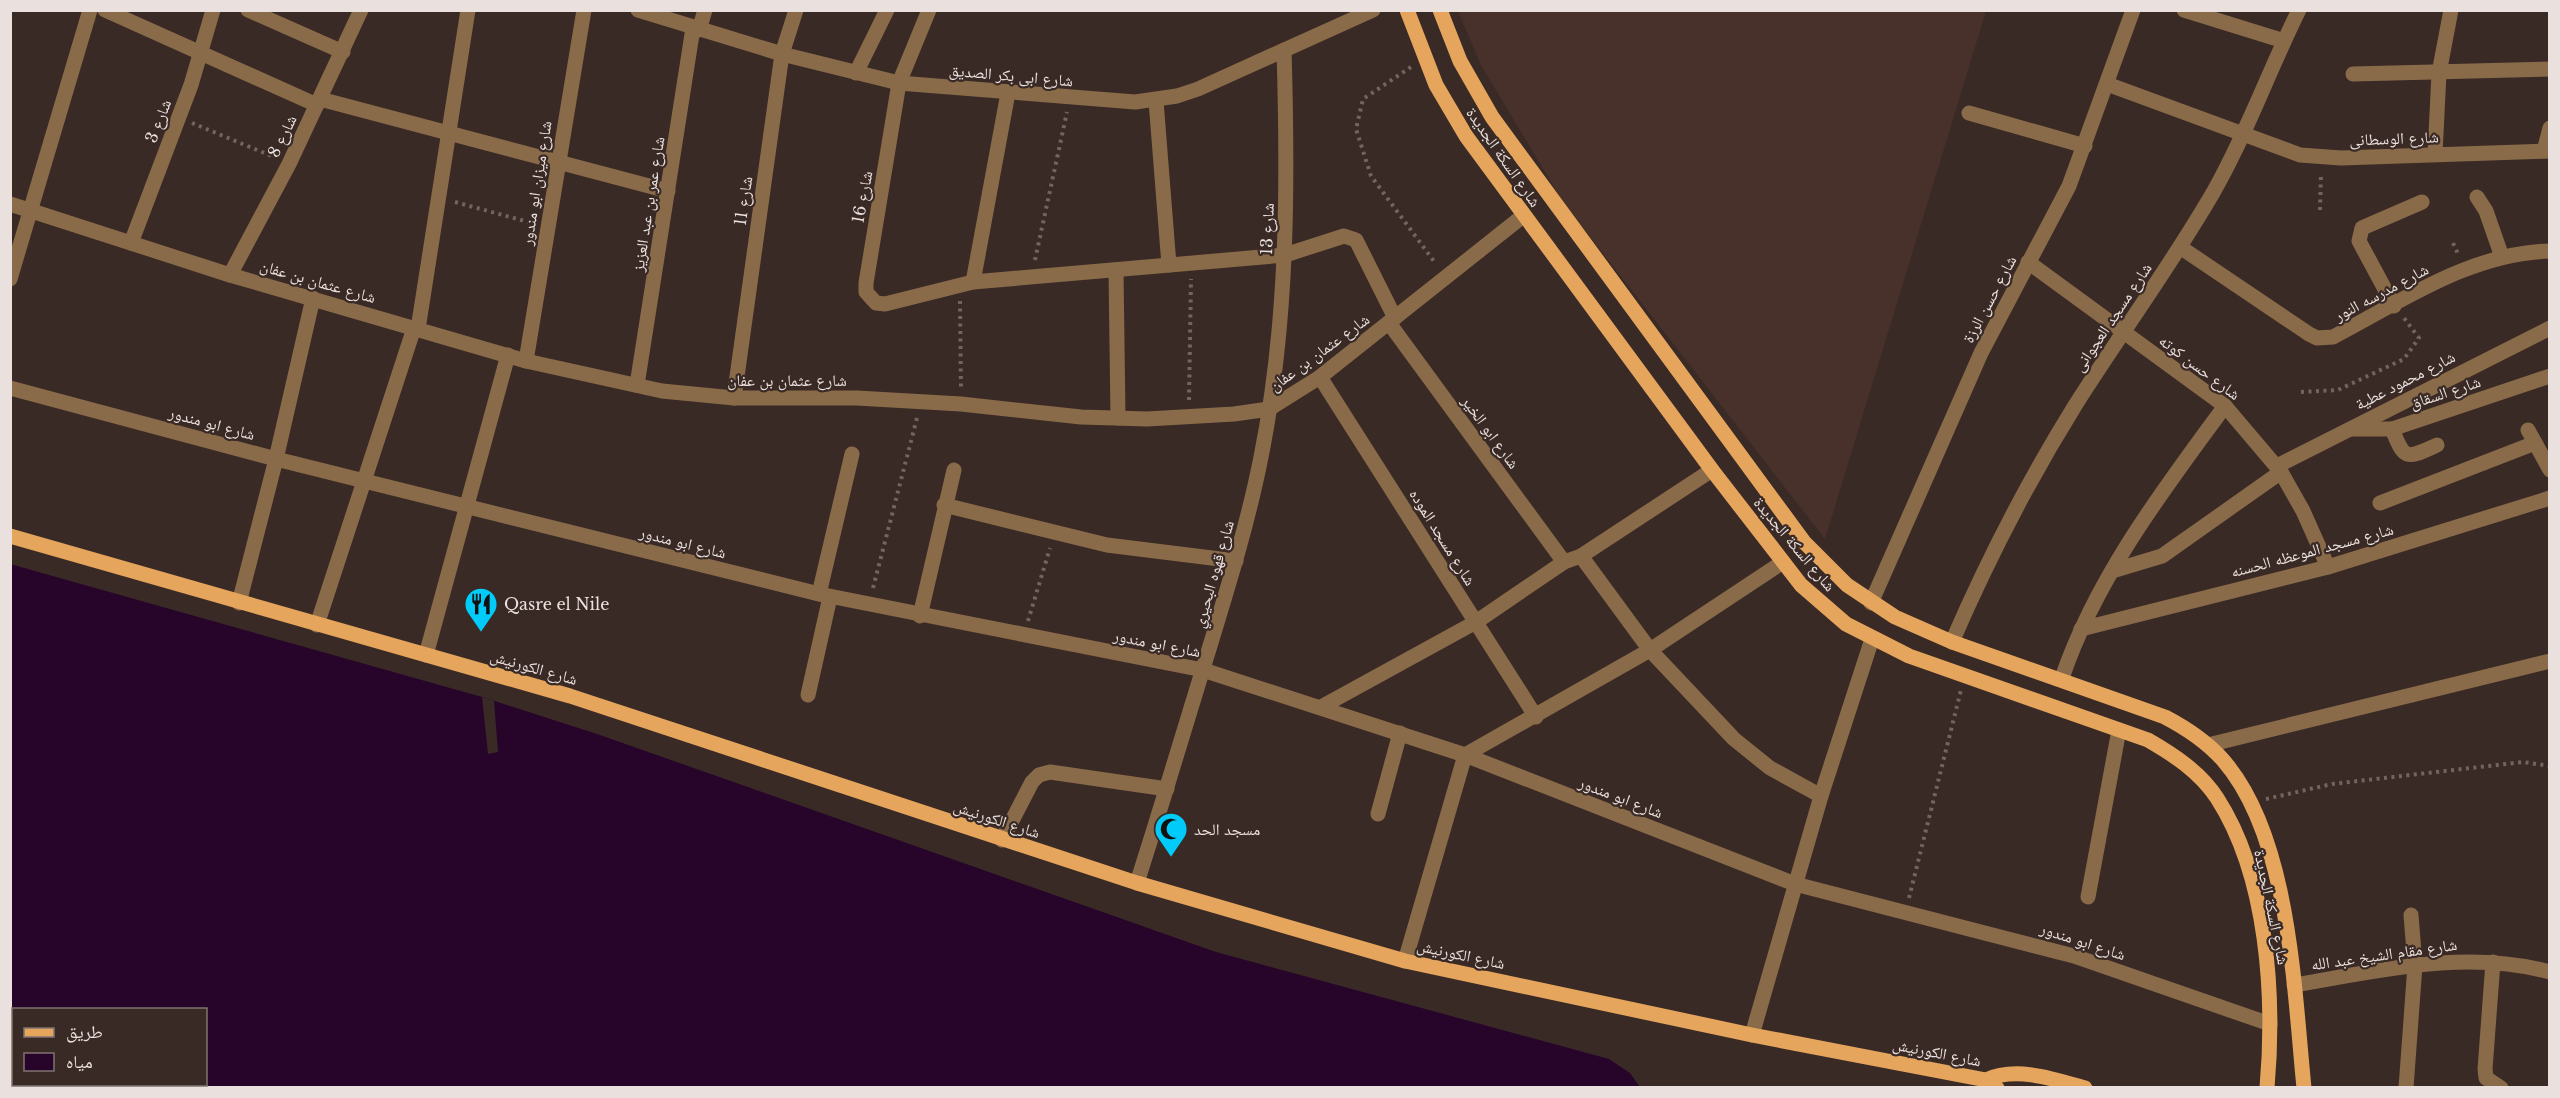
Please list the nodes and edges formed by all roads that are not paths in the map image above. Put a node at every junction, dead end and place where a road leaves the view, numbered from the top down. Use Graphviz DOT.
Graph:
graph roads {
  1 [pos="90,10"];
  2 [pos="105,10"];
  3 [pos="213,10"];
  4 [pos="248,10"];
  5 [pos="361,10"];
  6 [pos="468,10"];
  7 [pos="584,10"];
  8 [pos="638,10"];
  9 [pos="705,10"];
  10 [pos="796,10"];
  11 [pos="887,10"];
  12 [pos="929,10"];
  13 [pos="1373,10"];
  14 [pos="1407,10"];
  15 [pos="1440,10"];
  16 [pos="2133,10"];
  17 [pos="2184,10"];
  18 [pos="2300,10"];
  19 [pos="2451,10"];
  20 [pos="696,29"];
  21 [pos="2284,41"];
  22 [pos="1284,50"];
  23 [pos="202,52"];
  24 [pos="343,52"];
  25 [pos="782,54"];
  26 [pos="2550,69"];
  27 [pos="856,73"];
  28 [pos="2439,73"];
  29 [pos="2353,74"];
  30 [pos="899,83"];
  31 [pos="2107,84"];
  32 [pos="1008,93"];
  33 [pos="1156,100"];
  34 [pos="319,102"];
  35 [pos="1970,113"];
  36 [pos="2550,128"];
  37 [pos="449,133"];
  38 [pos="2244,136"];
  39 [pos="2085,146"];
  40 [pos="2547,151"];
  41 [pos="2435,154"];
  42 [pos="557,162"];
  43 [pos="668,191"];
  44 [pos="2477,197"];
  45 [pos="2422,202"];
  46 [pos="10,204"];
  47 [pos="32,211"];
  48 [pos="1524,216"];
  49 [pos="131,243"];
  50 [pos="2180,247"];
  51 [pos="2550,251"];
  52 [pos="1285,255"];
  53 [pos="2502,257"];
  54 [pos="2028,262"];
  55 [pos="1168,265"];
  56 [pos="1116,270"];
  57 [pos="230,275"];
  58 [pos="10,279"];
  59 [pos="966,283"];
  60 [pos="313,298"];
  61 [pos="2394,306"];
  62 [pos="1392,321"];
  63 [pos="416,328"];
  64 [pos="2550,328"];
  65 [pos="2123,332"];
  66 [pos="508,355"];
  67 [pos="526,361"];
  68 [pos="2550,376"];
  69 [pos="1320,377"];
  70 [pos="637,385"];
  71 [pos="10,388"];
  72 [pos="734,398"];
  73 [pos="2225,406"];
  74 [pos="1269,409"];
  75 [pos="1118,418"];
  76 [pos="2349,428"];
  77 [pos="2392,429"];
  78 [pos="2437,445"];
  79 [pos="852,454"];
  80 [pos="276,459"];
  81 [pos="2279,469"];
  82 [pos="954,470"];
  83 [pos="1712,470"];
  84 [pos="2550,470"];
  85 [pos="365,482"];
  86 [pos="2550,498"];
  87 [pos="2380,503"];
  88 [pos="944,505"];
  89 [pos="466,508"];
  90 [pos="10,537"];
  91 [pos="1581,556"];
  92 [pos="1236,561"];
  93 [pos="1564,562"];
  94 [pos="1783,562"];
  95 [pos="2328,567"];
  96 [pos="2112,571"];
  97 [pos="824,596"];
  98 [pos="238,603"];
  99 [pos="1871,603"];
  100 [pos="920,616"];
  101 [pos="1476,622"];
  102 [pos="317,625"];
  103 [pos="2081,628"];
  104 [pos="1872,639"];
  105 [pos="1952,642"];
  106 [pos="1650,650"];
  107 [pos="426,655"];
  108 [pos="2550,661"];
  109 [pos="1203,670"];
  110 [pos="2062,678"];
  111 [pos="808,695"];
  112 [pos="1321,706"];
  113 [pos="1536,717"];
  114 [pos="2120,730"];
  115 [pos="1400,734"];
  116 [pos="2208,745"];
  117 [pos="1465,755"];
  118 [pos="1167,789"];
  119 [pos="1821,796"];
  120 [pos="1378,814"];
  121 [pos="1002,840"];
  122 [pos="1137,883"];
  123 [pos="1795,884"];
  124 [pos="2088,897"];
  125 [pos="2411,915"];
  126 [pos="1405,961"];
  127 [pos="2493,962"];
  128 [pos="2415,965"];
  129 [pos="2550,972"];
  130 [pos="2294,985"];
  131 [pos="2270,1024"];
  132 [pos="1752,1035"];
  133 [pos="1991,1084"];
  134 [pos="2085,1088"];
  135 [pos="2266,1088"];
  136 [pos="2304,1088"];
  137 [pos="2406,1088"];
  138 [pos="2501,1088"];
  1 -- 47 [label="street"];
  2 -- 23 [label="street"];
  3 -- 23 [label="street, شارع 3"];
  4 -- 24 [label="street"];
  5 -- 24 [label="street, شارع 8"];
  6 -- 37 [label="street"];
  7 -- 42 [label="street, شارع ميزان ابو مندور"];
  8 -- 20 [label="street, شارع ابى بكر الصديق"];
  9 -- 20 [label="street, شارع عمر بن عبد العزيز"];
  10 -- 25 [label="street, شارع 11"];
  11 -- 27 [label="street"];
  12 -- 30 [label="street"];
  13 -- 22 [label="street, شارع ابى بكر الصديق"];
  14 -- 48 [label="main road, شارع السكة الجديدة"];
  15 -- 99 [label="main road, شارع السكة الجديدة"];
  16 -- 31 [label="street, شارع حسن الرزة"];
  17 -- 21 [label="street"];
  18 -- 21 [label="street, شارع مسجد العجوانى"];
  19 -- 28 [label="street"];
  20 -- 25 [label="street, شارع ابى بكر الصديق"];
  20 -- 43 [label="street, شارع عمر بن عبد العزيز"];
  21 -- 38 [label="street, شارع مسجد العجوانى"];
  22 -- 33 [label="street, شارع ابى بكر الصديق"];
  22 -- 52 [label="street, شارع 13"];
  23 -- 34 [label="street"];
  23 -- 49 [label="street, شارع 3"];
  24 -- 34 [label="street, شارع 8"];
  25 -- 27 [label="street, شارع ابى بكر الصديق"];
  25 -- 72 [label="street, شارع 11"];
  26 -- 28 [label="street"];
  27 -- 30 [label="street, شارع ابى بكر الصديق"];
  28 -- 29 [label="street"];
  28 -- 41 [label="street"];
  30 -- 32 [label="street, شارع ابى بكر الصديق"];
  30 -- 59 [label="street, شارع 16"];
  31 -- 38 [label="street, شارع الوسطانى"];
  31 -- 39 [label="street, شارع حسن الرزة"];
  32 -- 33 [label="street, شارع ابى بكر الصديق"];
  32 -- 59 [label="street"];
  33 -- 55 [label="street"];
  34 -- 37 [label="street"];
  34 -- 57 [label="street, شارع 8"];
  35 -- 39 [label="street"];
  36 -- 40 [label="street"];
  37 -- 42 [label="street"];
  37 -- 63 [label="street"];
  38 -- 41 [label="street, شارع الوسطانى"];
  38 -- 50 [label="street, شارع مسجد العجوانى"];
  39 -- 54 [label="street, شارع حسن الرزة"];
  40 -- 41 [label="street, شارع الوسطانى"];
  42 -- 43 [label="street"];
  42 -- 67 [label="street, شارع ميزان ابو مندور"];
  43 -- 70 [label="street, شارع عمر بن عبد العزيز"];
  44 -- 53 [label="street"];
  45 -- 61 [label="street"];
  46 -- 47 [label="street, شارع عثمان بن عفان"];
  47 -- 49 [label="street, شارع عثمان بن عفان"];
  47 -- 58 [label="street"];
  48 -- 62 [label="street, شارع عثمان بن عفان"];
  48 -- 83 [label="main road, شارع السكة الجديدة"];
  49 -- 57 [label="street, شارع عثمان بن عفان"];
  50 -- 61 [label="street, شارع مدرسه النور"];
  50 -- 65 [label="street, شارع مسجد العجوانى"];
  51 -- 53 [label="street, شارع مدرسه النور"];
  52 -- 55 [label="street"];
  52 -- 62 [label="street, شارع ابو الخير"];
  52 -- 74 [label="street, شارع 13"];
  53 -- 61 [label="street, شارع مدرسه النور"];
  54 -- 65 [label="street, شارع حسن كوته"];
  54 -- 99 [label="street, شارع حسن الرزة"];
  55 -- 56 [label="street"];
  56 -- 59 [label="street"];
  56 -- 75 [label="street"];
  57 -- 60 [label="street, شارع عثمان بن عفان"];
  60 -- 63 [label="street, شارع عثمان بن عفان"];
  60 -- 80 [label="street"];
  62 -- 69 [label="street, شارع عثمان بن عفان"];
  62 -- 93 [label="street, شارع ابو الخير"];
  63 -- 66 [label="street, شارع عثمان بن عفان"];
  63 -- 85 [label="street"];
  64 -- 76 [label="street, شارع محمود عطية"];
  65 -- 73 [label="street, شارع حسن كوته"];
  65 -- 105 [label="street, شارع مسجد العجوانى"];
  66 -- 67 [label="street, شارع عثمان بن عفان"];
  66 -- 89 [label="street"];
  67 -- 70 [label="street, شارع عثمان بن عفان"];
  68 -- 77 [label="street, شارع السقاق"];
  69 -- 74 [label="street, شارع عثمان بن عفان"];
  69 -- 101 [label="street, شارع مسجد الموده"];
  70 -- 72 [label="street, شارع عثمان بن عفان"];
  71 -- 80 [label="street, شارع ابو مندور"];
  72 -- 75 [label="street, شارع عثمان بن عفان"];
  73 -- 81 [label="street, شارع حسن كوته"];
  73 -- 96 [label="street"];
  74 -- 75 [label="street, شارع عثمان بن عفان"];
  74 -- 92 [label="street, شارع قهوه البحيري"];
  76 -- 77 [label="street, شارع السقاق"];
  76 -- 81 [label="street, شارع محمود عطية"];
  77 -- 78 [label="street"];
  79 -- 97 [label="street"];
  80 -- 85 [label="street, شارع ابو مندور"];
  80 -- 98 [label="street"];
  81 -- 95 [label="street, شارع حسن كوته"];
  81 -- 96 [label="street, شارع محمود عطية"];
  82 -- 88 [label="street"];
  83 -- 91 [label="street"];
  83 -- 94 [label="main road, شارع السكة الجديدة"];
  84 -- 87 [label="street"];
  85 -- 89 [label="street, شارع ابو مندور"];
  85 -- 102 [label="street"];
  86 -- 95 [label="street, شارع مسجد الموعظه الحسنه"];
  88 -- 92 [label="street"];
  88 -- 100 [label="street"];
  89 -- 97 [label="street, شارع ابو مندور"];
  89 -- 107 [label="street"];
  90 -- 98 [label="main road, شارع الكورنيش"];
  91 -- 93 [label="street"];
  91 -- 106 [label="street"];
  92 -- 109 [label="street, شارع قهوه البحيري"];
  93 -- 101 [label="street"];
  94 -- 104 [label="main road, شارع السكة الجديدة"];
  94 -- 106 [label="street"];
  95 -- 103 [label="street, شارع مسجد الموعظه الحسنه"];
  96 -- 103 [label="street"];
  97 -- 100 [label="street, شارع ابو مندور"];
  97 -- 111 [label="street"];
  98 -- 102 [label="main road, شارع الكورنيش"];
  99 -- 105 [label="main road, شارع السكة الجديدة"];
  100 -- 109 [label="street, شارع ابو مندور"];
  101 -- 112 [label="street"];
  101 -- 113 [label="street, شارع مسجد الموده"];
  102 -- 107 [label="main road, شارع الكورنيش"];
  103 -- 110 [label="street"];
  104 -- 114 [label="main road, شارع السكة الجديدة"];
  104 -- 119 [label="street"];
  105 -- 110 [label="main road, شارع السكة الجديدة"];
  106 -- 113 [label="street"];
  106 -- 119 [label="street"];
  107 -- 121 [label="main road, شارع الكورنيش"];
  108 -- 116 [label="street"];
  109 -- 112 [label="street, شارع ابو مندور"];
  109 -- 118 [label="street, شارع قهوه البحيري"];
  110 -- 116 [label="main road, شارع السكة الجديدة"];
  112 -- 115 [label="street, شارع ابو مندور"];
  113 -- 117 [label="street"];
  114 -- 124 [label="street"];
  114 -- 131 [label="main road, شارع السكة الجديدة"];
  115 -- 117 [label="street, شارع ابو مندور"];
  115 -- 120 [label="street"];
  116 -- 130 [label="main road, شارع السكة الجديدة"];
  117 -- 123 [label="street, شارع ابو مندور"];
  117 -- 126 [label="street"];
  118 -- 121 [label="street"];
  118 -- 122 [label="street, شارع قهوه البحيري"];
  119 -- 123 [label="street"];
  121 -- 122 [label="main road, شارع الكورنيش"];
  122 -- 126 [label="main road, شارع الكورنيش"];
  123 -- 131 [label="street, شارع ابو مندور"];
  123 -- 132 [label="street"];
  125 -- 128 [label="street"];
  126 -- 132 [label="main road, شارع الكورنيش"];
  127 -- 128 [label="street, شارع مقام الشيخ عبد الله"];
  127 -- 129 [label="street, شارع مقام الشيخ عبد الله"];
  127 -- 138 [label="street"];
  128 -- 130 [label="street, شارع مقام الشيخ عبد الله"];
  128 -- 137 [label="street"];
  130 -- 136 [label="main road, شارع السكة الجديدة"];
  131 -- 135 [label="main road, شارع السكة الجديدة"];
  132 -- 133 [label="main road, شارع الكورنيش"];
  133 -- 134 [label="main road, شارع الكورنيش"];
}
